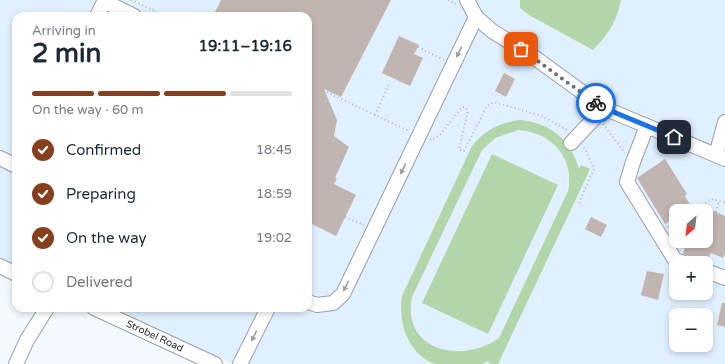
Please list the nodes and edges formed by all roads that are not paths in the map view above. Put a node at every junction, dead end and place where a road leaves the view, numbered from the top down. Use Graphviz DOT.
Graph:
graph roads {
  1 [pos="466,0"];
  2 [pos="104,1"];
  3 [pos="99,12"];
  4 [pos="126,12"];
  5 [pos="476,17"];
  6 [pos="604,108"];
  7 [pos="725,122"];
  8 [pos="647,126"];
  9 [pos="574,140"];
  10 [pos="720,157"];
  11 [pos="0,158"];
  12 [pos="12,164"];
  13 [pos="673,256"];
  14 [pos="0,266"];
  15 [pos="12,272"];
  16 [pos="713,274"];
  17 [pos="725,278"];
  18 [pos="312,303"];
  19 [pos="44,312"];
  20 [pos="103,312"];
  21 [pos="266,312"];
  22 [pos="16,364"];
  23 [pos="216,364"];
  24 [pos="240,364"];
  1 -- 5 [label="street"];
  2 -- 3 [label="street"];
  2 -- 4 [label="street"];
  5 -- 6 [label="street"];
  5 -- 18 [label="street, one-way"];
  6 -- 8 [label="street"];
  6 -- 9 [label="street"];
  7 -- 10 [label="street"];
  8 -- 10 [label="street"];
  8 -- 13 [label="street"];
  11 -- 12 [label="street"];
  14 -- 15 [label="street"];
  16 -- 17 [label="street"];
  19 -- 22 [label="street"];
  20 -- 23 [label="street, Strobel Road"];
  21 -- 24 [label="street, one-way"];
}
